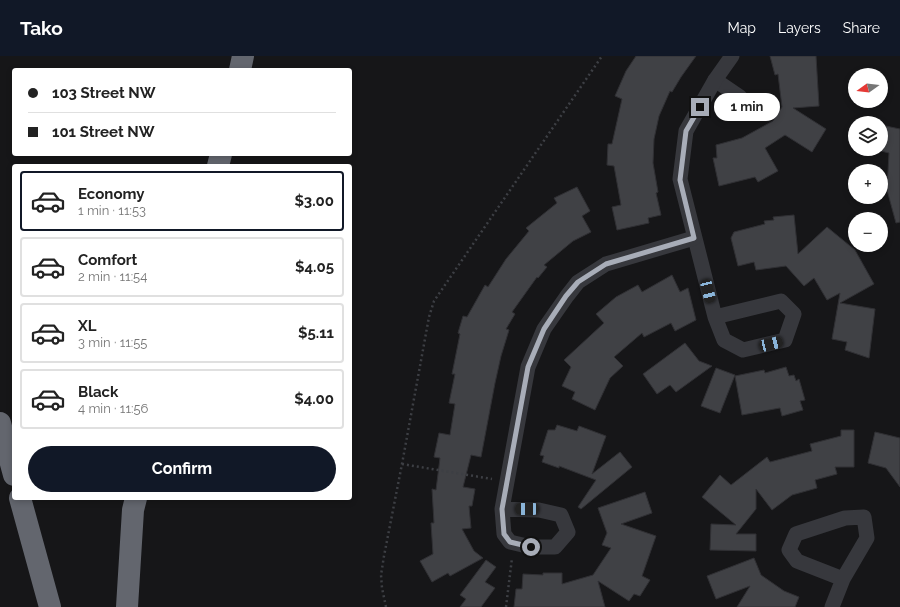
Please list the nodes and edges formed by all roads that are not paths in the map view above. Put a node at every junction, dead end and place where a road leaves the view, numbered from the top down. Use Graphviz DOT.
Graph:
graph roads {
  1 [pos="243,56"];
  2 [pos="732,56"];
  3 [pos="240,68"];
  4 [pos="715,80"];
  5 [pos="740,97"];
  6 [pos="694,238"];
  7 [pos="715,317"];
  8 [pos="0,423"];
  9 [pos="12,468"];
  10 [pos="21,500"];
  11 [pos="136,500"];
  12 [pos="502,509"];
  13 [pos="843,579"];
  14 [pos="50,607"];
  15 [pos="127,607"];
  16 [pos="832,607"];
  1 -- 3 [label="highway"];
  2 -- 4 [label="street"];
  4 -- 5 [label="street"];
  4 -- 6 [label="street"];
  6 -- 7 [label="street"];
  6 -- 12 [label="street"];
  7 -- 7 [label="street"];
  8 -- 9 [label="highway"];
  10 -- 14 [label="highway"];
  11 -- 15 [label="highway"];
  12 -- 12 [label="street"];
  13 -- 13 [label="street"];
  13 -- 16 [label="street"];
}
